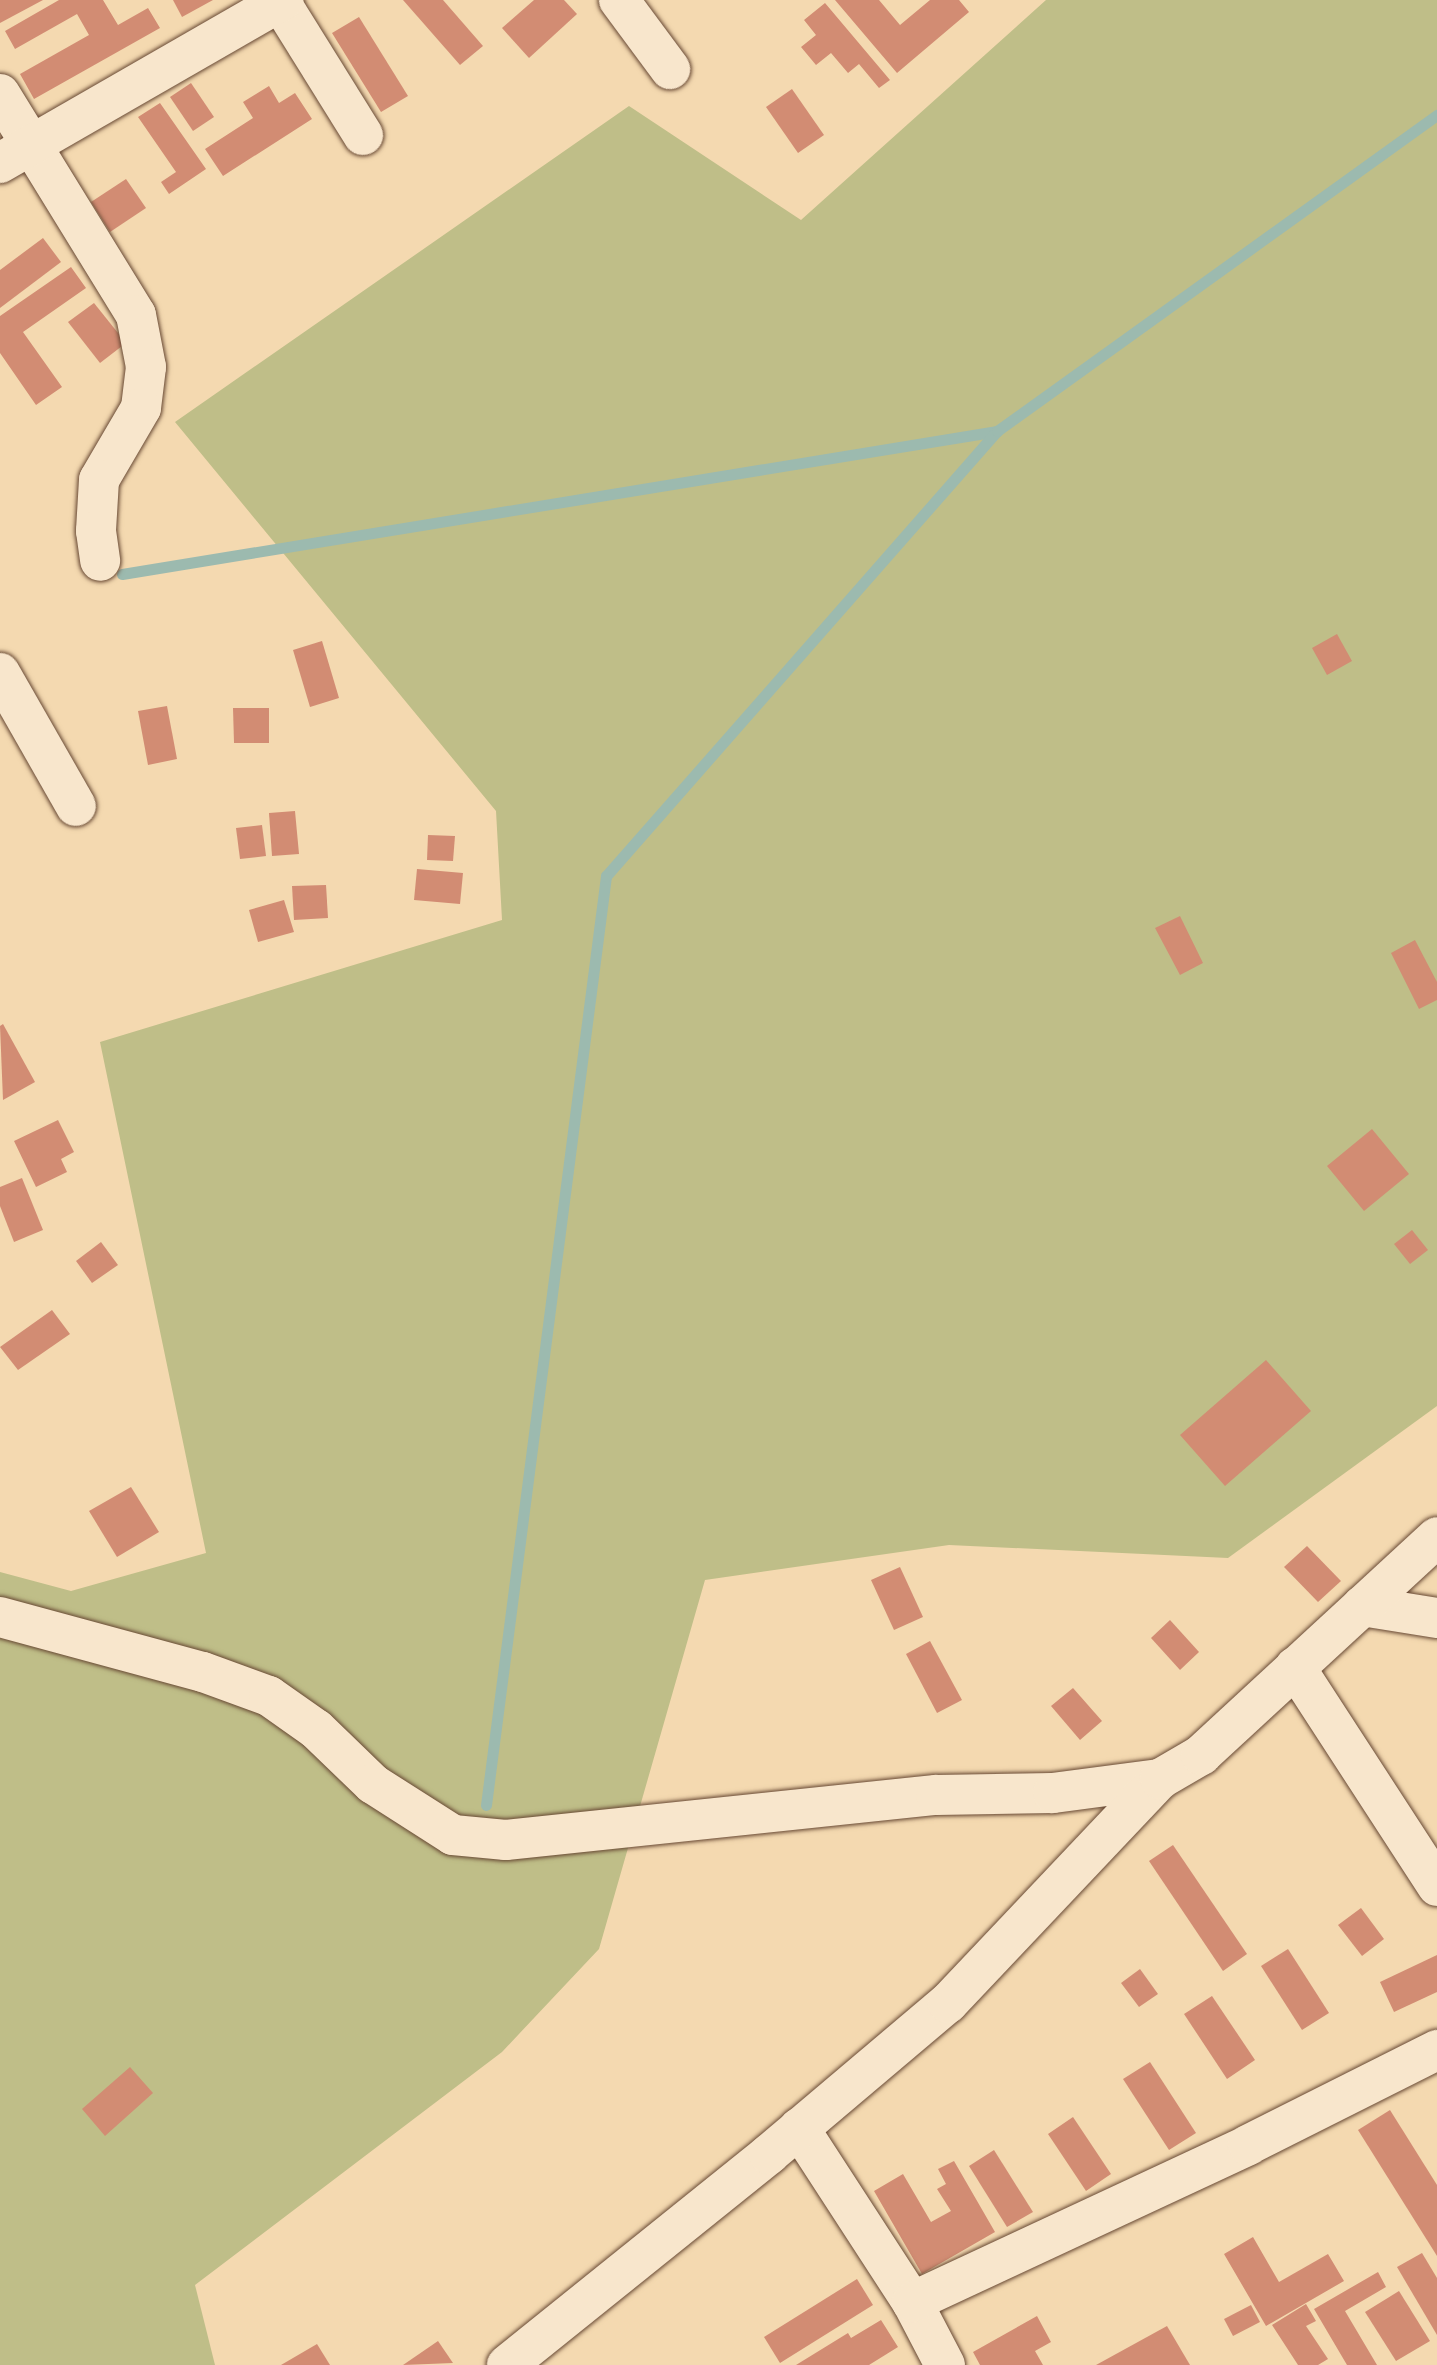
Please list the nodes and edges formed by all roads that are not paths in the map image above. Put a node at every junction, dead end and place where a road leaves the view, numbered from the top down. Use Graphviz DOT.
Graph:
graph roads {
  1 [pos="619,0"];
  2 [pos="281,1"];
  3 [pos="670,69"];
  4 [pos="0,94"];
  5 [pos="363,135"];
  6 [pos="16,155"];
  7 [pos="100,561"];
  8 [pos="0,673"];
  9 [pos="76,806"];
  10 [pos="1437,1537"];
  11 [pos="1362,1606"];
  12 [pos="0,1618"];
  13 [pos="1437,1618"];
  14 [pos="1295,1667"];
  15 [pos="1160,1779"];
  16 [pos="1437,1886"];
  17 [pos="1437,2050"];
  18 [pos="800,2128"];
  19 [pos="912,2302"];
  20 [pos="507,2365"];
  21 [pos="945,2365"];
  1 -- 3 [label="street"];
  2 -- 5 [label="street"];
  2 -- 6 [label="street"];
  4 -- 6 [label="street"];
  6 -- 7 [label="street"];
  8 -- 9 [label="street"];
  10 -- 11 [label="street"];
  11 -- 13 [label="street"];
  11 -- 14 [label="street"];
  12 -- 15 [label="street"];
  14 -- 15 [label="street"];
  14 -- 16 [label="street"];
  15 -- 18 [label="street"];
  17 -- 19 [label="street"];
  18 -- 19 [label="street"];
  18 -- 20 [label="street"];
  19 -- 21 [label="street"];
}
